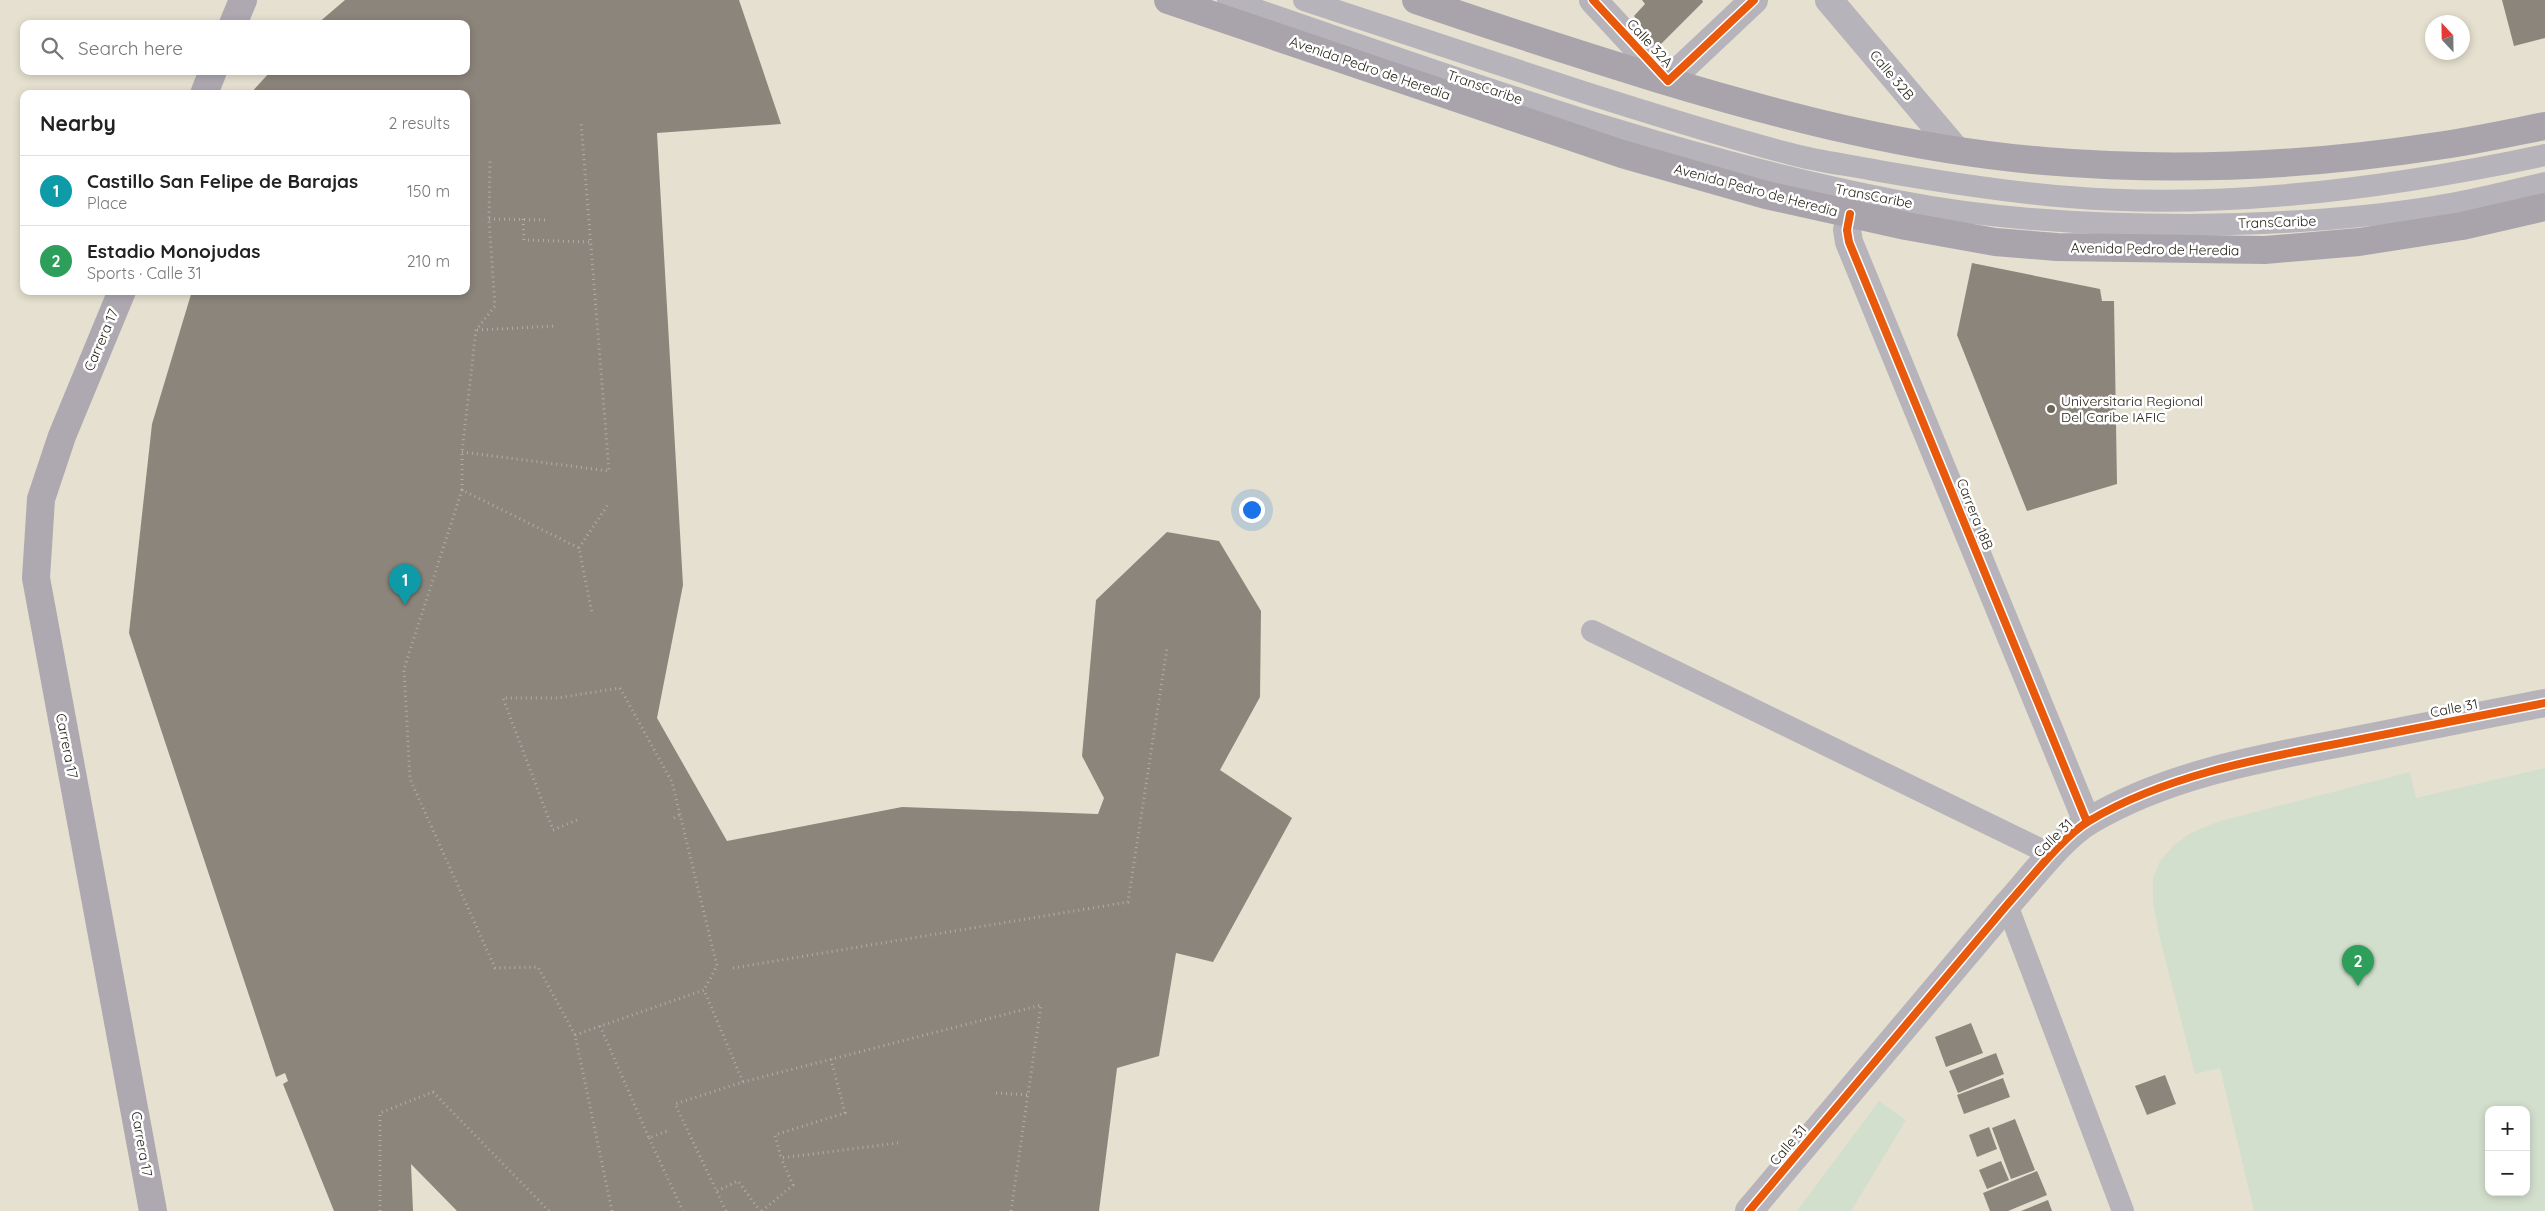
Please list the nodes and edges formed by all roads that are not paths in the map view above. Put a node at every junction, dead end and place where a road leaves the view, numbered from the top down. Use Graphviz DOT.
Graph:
graph roads {
  1 [pos="243,0"];
  2 [pos="1168,0"];
  3 [pos="1228,0"];
  4 [pos="1304,0"];
  5 [pos="1416,0"];
  6 [pos="1593,0"];
  7 [pos="1754,0"];
  8 [pos="1829,0"];
  9 [pos="235,20"];
  10 [pos="211,75"];
  11 [pos="1668,82"];
  12 [pos="206,90"];
  13 [pos="2545,126"];
  14 [pos="1956,150"];
  15 [pos="2545,155"];
  16 [pos="2545,182"];
  17 [pos="2545,207"];
  18 [pos="1850,214"];
  19 [pos="120,295"];
  20 [pos="1592,631"];
  21 [pos="2545,703"];
  22 [pos="2087,822"];
  23 [pos="2052,855"];
  24 [pos="2007,905"];
  25 [pos="154,1211"];
  26 [pos="1749,1211"];
  27 [pos="2122,1211"];
  1 -- 9 [label="main road"];
  2 -- 18 [label="highway, Avenida Pedro de Heredia"];
  3 -- 16 [label="lane, TransCaribe"];
  4 -- 15 [label="lane, TransCaribe"];
  5 -- 11 [label="highway"];
  6 -- 11 [label="street, Calle 32A"];
  7 -- 11 [label="street"];
  8 -- 14 [label="street, Calle 32B"];
  10 -- 12 [label="main road"];
  11 -- 14 [label="highway"];
  13 -- 14 [label="highway"];
  17 -- 18 [label="highway, Avenida Pedro de Heredia"];
  18 -- 22 [label="street, Carrera 18B"];
  19 -- 25 [label="main road, Carrera 17"];
  20 -- 23 [label="lane"];
  21 -- 22 [label="street, Calle 31"];
  22 -- 23 [label="street, Calle 31"];
  23 -- 24 [label="street, Calle 31"];
  24 -- 26 [label="street, Calle 31"];
  24 -- 27 [label="lane"];
}
